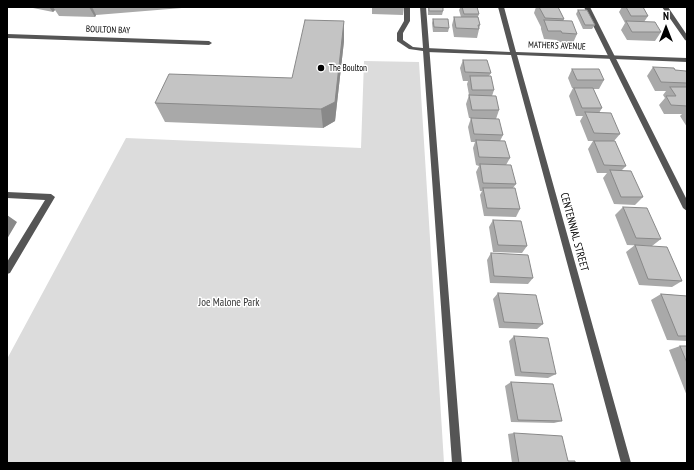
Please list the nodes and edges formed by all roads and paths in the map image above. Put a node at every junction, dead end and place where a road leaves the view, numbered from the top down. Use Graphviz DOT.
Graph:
graph roads {
  1 [pos="407,7"];
  2 [pos="423,7"];
  3 [pos="501,7"];
  4 [pos="587,7"];
  5 [pos="664,7"];
  6 [pos="7,36"];
  7 [pos="687,39"];
  8 [pos="209,43"];
  9 [pos="426,50"];
  10 [pos="513,53"];
  11 [pos="612,57"];
  12 [pos="687,60"];
  13 [pos="7,195"];
  14 [pos="687,208"];
  15 [pos="7,270"];
  16 [pos="457,463"];
  17 [pos="626,463"];
  1 -- 9 [label="street, MATHERS AVENUE"];
  2 -- 9 [label="street"];
  3 -- 10 [label="street, CENTENNIAL STREET"];
  4 -- 11 [label="street"];
  5 -- 7 [label="street"];
  6 -- 8 [label="street, BOULTON BAY"];
  9 -- 10 [label="street, MATHERS AVENUE"];
  9 -- 16 [label="street"];
  10 -- 11 [label="street, MATHERS AVENUE"];
  10 -- 17 [label="street, CENTENNIAL STREET"];
  11 -- 12 [label="street, MATHERS AVENUE"];
  11 -- 14 [label="street"];
  13 -- 15 [label="street"];
}
